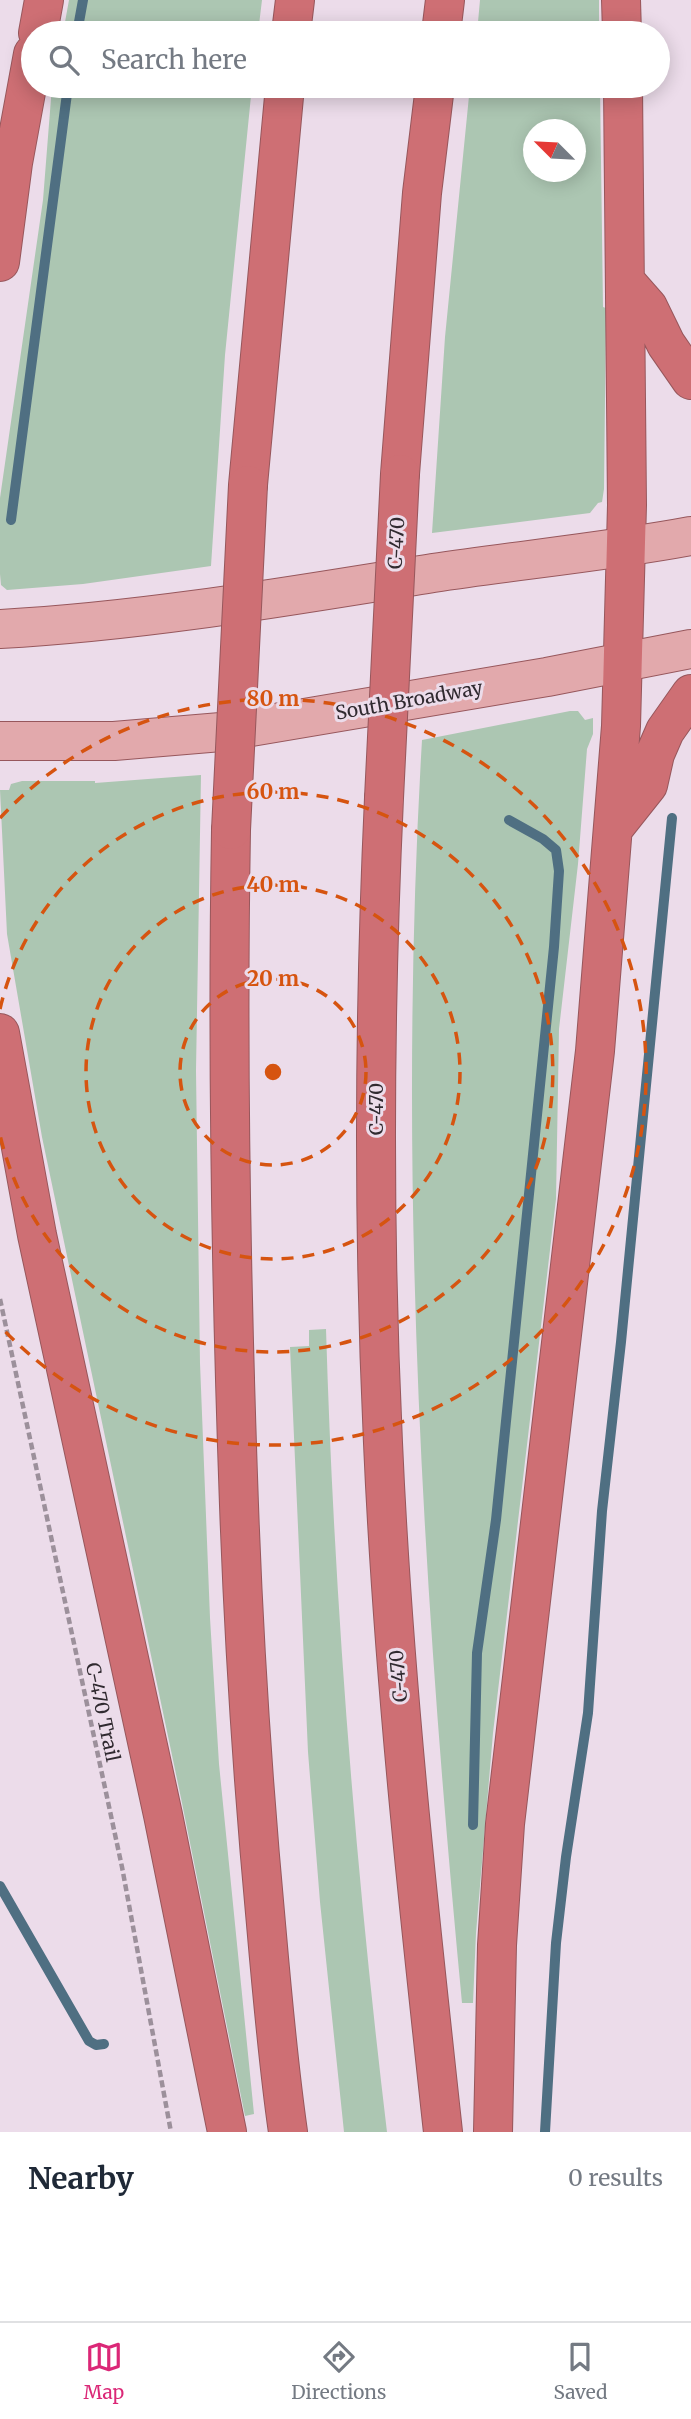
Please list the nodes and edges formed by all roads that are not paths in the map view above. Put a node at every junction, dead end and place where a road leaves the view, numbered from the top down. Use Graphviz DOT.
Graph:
graph roads {
  1 [pos="44,0"];
  2 [pos="295,0"];
  3 [pos="445,0"];
  4 [pos="621,0"];
  5 [pos="40,21"];
  6 [pos="292,21"];
  7 [pos="442,21"];
  8 [pos="622,21"];
  9 [pos="25,98"];
  10 [pos="284,98"];
  11 [pos="434,98"];
  12 [pos="623,98"];
  13 [pos="0,262"];
  14 [pos="626,282"];
  15 [pos="691,380"];
  16 [pos="691,536"];
  17 [pos="626,546"];
  18 [pos="0,629"];
  19 [pos="691,649"];
  20 [pos="623,662"];
  21 [pos="691,694"];
  22 [pos="0,741"];
  23 [pos="613,829"];
  24 [pos="0,1032"];
  25 [pos="227,2132"];
  26 [pos="288,2132"];
  27 [pos="443,2132"];
  28 [pos="493,2132"];
  1 -- 5 [label="highway"];
  2 -- 6 [label="highway"];
  3 -- 7 [label="highway"];
  4 -- 8 [label="highway"];
  9 -- 13 [label="highway"];
  10 -- 26 [label="highway, bridge"];
  11 -- 27 [label="highway, C-470, bridge"];
  12 -- 14 [label="highway"];
  14 -- 15 [label="highway"];
  14 -- 17 [label="highway"];
  16 -- 17 [label="main road"];
  17 -- 18 [label="main road"];
  17 -- 20 [label="highway"];
  19 -- 20 [label="main road, South Broadway"];
  20 -- 22 [label="main road, South Broadway"];
  20 -- 23 [label="highway"];
  21 -- 23 [label="highway"];
  23 -- 28 [label="highway"];
  24 -- 25 [label="highway"];
}
